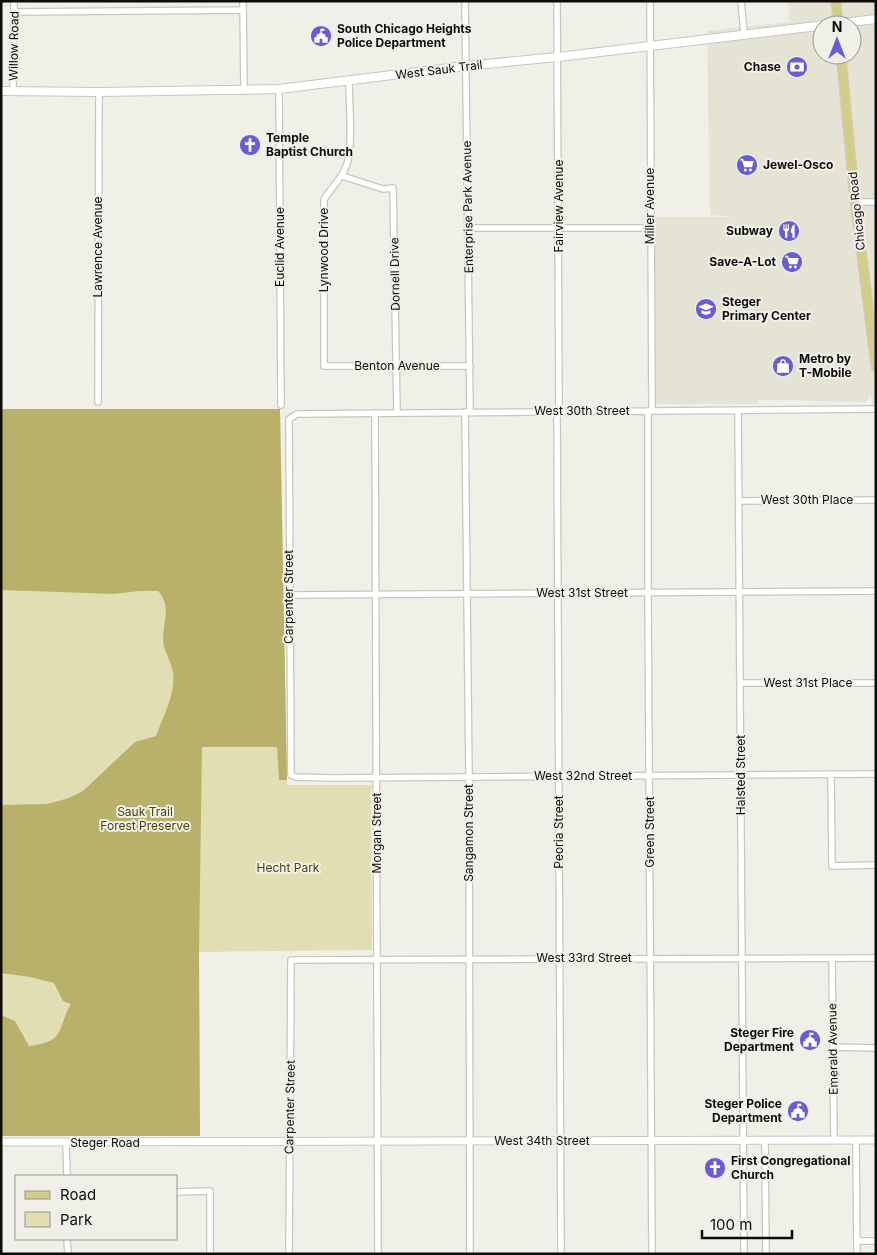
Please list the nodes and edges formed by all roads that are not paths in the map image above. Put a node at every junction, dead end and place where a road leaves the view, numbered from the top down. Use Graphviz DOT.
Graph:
graph roads {
  1 [pos="14,1"];
  2 [pos="243,1"];
  3 [pos="465,1"];
  4 [pos="557,1"];
  5 [pos="650,1"];
  6 [pos="741,1"];
  7 [pos="836,1"];
  8 [pos="243,10"];
  9 [pos="14,12"];
  10 [pos="837,15"];
  11 [pos="876,19"];
  12 [pos="862,21"];
  13 [pos="812,26"];
  14 [pos="744,33"];
  15 [pos="650,46"];
  16 [pos="558,57"];
  17 [pos="842,65"];
  18 [pos="465,66"];
  19 [pos="349,81"];
  20 [pos="279,89"];
  21 [pos="1,91"];
  22 [pos="13,91"];
  23 [pos="244,91"];
  24 [pos="99,92"];
  25 [pos="342,176"];
  26 [pos="855,202"];
  27 [pos="876,202"];
  28 [pos="468,228"];
  29 [pos="559,228"];
  30 [pos="650,228"];
  31 [pos="324,366"];
  32 [pos="396,366"];
  33 [pos="470,366"];
  34 [pos="876,367"];
  35 [pos="98,402"];
  36 [pos="281,404"];
  37 [pos="876,409"];
  38 [pos="650,410"];
  39 [pos="738,410"];
  40 [pos="558,411"];
  41 [pos="397,412"];
  42 [pos="468,412"];
  43 [pos="375,413"];
  44 [pos="289,419"];
  45 [pos="739,500"];
  46 [pos="876,500"];
  47 [pos="876,591"];
  48 [pos="739,592"];
  49 [pos="557,593"];
  50 [pos="648,593"];
  51 [pos="376,594"];
  52 [pos="466,594"];
  53 [pos="289,595"];
  54 [pos="741,683"];
  55 [pos="876,684"];
  56 [pos="831,774"];
  57 [pos="876,774"];
  58 [pos="291,775"];
  59 [pos="742,775"];
  60 [pos="559,776"];
  61 [pos="650,776"];
  62 [pos="376,777"];
  63 [pos="469,777"];
  64 [pos="876,865"];
  65 [pos="559,958"];
  66 [pos="651,958"];
  67 [pos="742,958"];
  68 [pos="832,958"];
  69 [pos="876,958"];
  70 [pos="469,959"];
  71 [pos="292,960"];
  72 [pos="377,960"];
  73 [pos="833,1047"];
  74 [pos="876,1048"];
  75 [pos="743,1140"];
  76 [pos="765,1140"];
  77 [pos="834,1140"];
  78 [pos="856,1140"];
  79 [pos="876,1140"];
  80 [pos="560,1141"];
  81 [pos="651,1141"];
  82 [pos="1,1142"];
  83 [pos="208,1142"];
  84 [pos="378,1142"];
  85 [pos="469,1142"];
  86 [pos="66,1143"];
  87 [pos="289,1143"];
  88 [pos="67,1175"];
  89 [pos="178,1192"];
  90 [pos="68,1240"];
  91 [pos="856,1241"];
  92 [pos="876,1241"];
  93 [pos="68,1254"];
  94 [pos="210,1254"];
  95 [pos="289,1254"];
  96 [pos="378,1254"];
  97 [pos="470,1254"];
  98 [pos="561,1254"];
  99 [pos="652,1254"];
  100 [pos="744,1254"];
  101 [pos="766,1254"];
  102 [pos="857,1254"];
  1 -- 9 [label="street, Willow Road"];
  2 -- 8 [label="street"];
  3 -- 18 [label="street, Enterprise Park Avenue"];
  4 -- 16 [label="street, Fairview Avenue"];
  5 -- 15 [label="street, Miller Avenue"];
  6 -- 14 [label="street"];
  7 -- 10 [label="main road"];
  8 -- 9 [label="street"];
  8 -- 23 [label="street"];
  9 -- 22 [label="street, Willow Road"];
  11 -- 12 [label="main road, West Sauk Trail"];
  13 -- 14 [label="main road, West Sauk Trail"];
  14 -- 15 [label="main road, West Sauk Trail"];
  15 -- 16 [label="main road, West Sauk Trail"];
  15 -- 30 [label="street, Miller Avenue"];
  16 -- 18 [label="main road, West Sauk Trail"];
  16 -- 29 [label="street, Fairview Avenue"];
  17 -- 26 [label="main road, Chicago Road"];
  18 -- 19 [label="main road, West Sauk Trail"];
  18 -- 28 [label="street, Enterprise Park Avenue"];
  19 -- 20 [label="main road, West Sauk Trail"];
  19 -- 25 [label="street, Lynwood Drive"];
  20 -- 23 [label="main road, West Sauk Trail"];
  20 -- 36 [label="street, Euclid Avenue"];
  21 -- 22 [label="main road, West Sauk Trail"];
  22 -- 24 [label="main road, West Sauk Trail"];
  23 -- 24 [label="main road, West Sauk Trail"];
  24 -- 35 [label="street, Lawrence Avenue"];
  25 -- 31 [label="street, Lynwood Drive"];
  25 -- 32 [label="street, Dornell Drive"];
  26 -- 27 [label="street"];
  26 -- 34 [label="main road, Chicago Road"];
  28 -- 29 [label="street"];
  28 -- 33 [label="street, Enterprise Park Avenue"];
  29 -- 30 [label="street"];
  29 -- 40 [label="street, Fairview Avenue"];
  30 -- 38 [label="street, Miller Avenue"];
  31 -- 32 [label="street, Benton Avenue"];
  32 -- 33 [label="street, Benton Avenue"];
  32 -- 41 [label="street, Dornell Drive"];
  33 -- 42 [label="street, Enterprise Park Avenue"];
  37 -- 39 [label="street, West 30th Street"];
  38 -- 39 [label="street, West 30th Street"];
  38 -- 40 [label="street, West 30th Street"];
  38 -- 50 [label="street, Green Street"];
  39 -- 45 [label="street, Halsted Street"];
  40 -- 42 [label="street, West 30th Street"];
  40 -- 49 [label="street, Peoria Street"];
  41 -- 42 [label="street, West 30th Street"];
  41 -- 43 [label="street, West 30th Street"];
  42 -- 52 [label="street, Sangamon Street"];
  43 -- 44 [label="street, West 30th Street"];
  43 -- 51 [label="street, Morgan Street"];
  44 -- 53 [label="street, Carpenter Street"];
  45 -- 46 [label="street, West 30th Place"];
  45 -- 48 [label="street, Halsted Street"];
  47 -- 48 [label="street, West 31st Street"];
  48 -- 50 [label="street, West 31st Street"];
  48 -- 54 [label="street, Halsted Street"];
  49 -- 50 [label="street, West 31st Street"];
  49 -- 52 [label="street, West 31st Street"];
  49 -- 60 [label="street, Peoria Street"];
  50 -- 61 [label="street, Green Street"];
  51 -- 52 [label="street, West 31st Street"];
  51 -- 53 [label="street, West 31st Street"];
  51 -- 62 [label="street, Morgan Street"];
  52 -- 63 [label="street, Sangamon Street"];
  53 -- 58 [label="street, Carpenter Street"];
  54 -- 55 [label="street, West 31st Place"];
  54 -- 59 [label="street, Halsted Street"];
  56 -- 57 [label="street, West 32nd Street"];
  56 -- 59 [label="street, West 32nd Street"];
  56 -- 64 [label="street"];
  58 -- 62 [label="street, West 32nd Street"];
  59 -- 61 [label="street, West 32nd Street"];
  59 -- 67 [label="street, Halsted Street"];
  60 -- 61 [label="street, West 32nd Street"];
  60 -- 63 [label="street, West 32nd Street"];
  60 -- 65 [label="street, Peoria Street"];
  61 -- 66 [label="street, Green Street"];
  62 -- 63 [label="street, West 32nd Street"];
  62 -- 72 [label="street, Morgan Street"];
  63 -- 70 [label="street, Sangamon Street"];
  65 -- 66 [label="street, West 33rd Street"];
  65 -- 70 [label="street, West 33rd Street"];
  65 -- 80 [label="street, Peoria Street"];
  66 -- 67 [label="street, West 33rd Street"];
  66 -- 81 [label="street, Green Street"];
  67 -- 68 [label="street, West 33rd Street"];
  67 -- 75 [label="street, Halsted Street"];
  68 -- 69 [label="street, West 33rd Street"];
  68 -- 73 [label="street, Emerald Avenue"];
  70 -- 72 [label="street, West 33rd Street"];
  70 -- 85 [label="street, Sangamon Street"];
  71 -- 72 [label="street, West 33rd Street"];
  71 -- 87 [label="street, Carpenter Street"];
  72 -- 84 [label="street, Morgan Street"];
  73 -- 74 [label="street"];
  73 -- 77 [label="street, Emerald Avenue"];
  75 -- 76 [label="street, West 34th Street"];
  75 -- 81 [label="street, West 34th Street"];
  75 -- 100 [label="street, Halsted Street"];
  76 -- 77 [label="street, West 34th Street"];
  76 -- 101 [label="street"];
  77 -- 78 [label="street, West 34th Street"];
  78 -- 79 [label="street, West 34th Street"];
  78 -- 91 [label="street"];
  80 -- 81 [label="street, West 34th Street"];
  80 -- 85 [label="street, West 34th Street"];
  80 -- 98 [label="street, Peoria Street"];
  81 -- 99 [label="street, Green Street"];
  82 -- 86 [label="street, Steger Road"];
  83 -- 86 [label="street, Steger Road"];
  83 -- 87 [label="street, West 34th Street"];
  84 -- 85 [label="street, West 34th Street"];
  84 -- 87 [label="street, West 34th Street"];
  84 -- 96 [label="street, Morgan Street"];
  85 -- 97 [label="street, Sangamon Street"];
  86 -- 88 [label="street"];
  87 -- 95 [label="street, Carpenter Street"];
  89 -- 94 [label="street"];
  90 -- 93 [label="street"];
  91 -- 92 [label="street"];
  91 -- 102 [label="street"];
}
